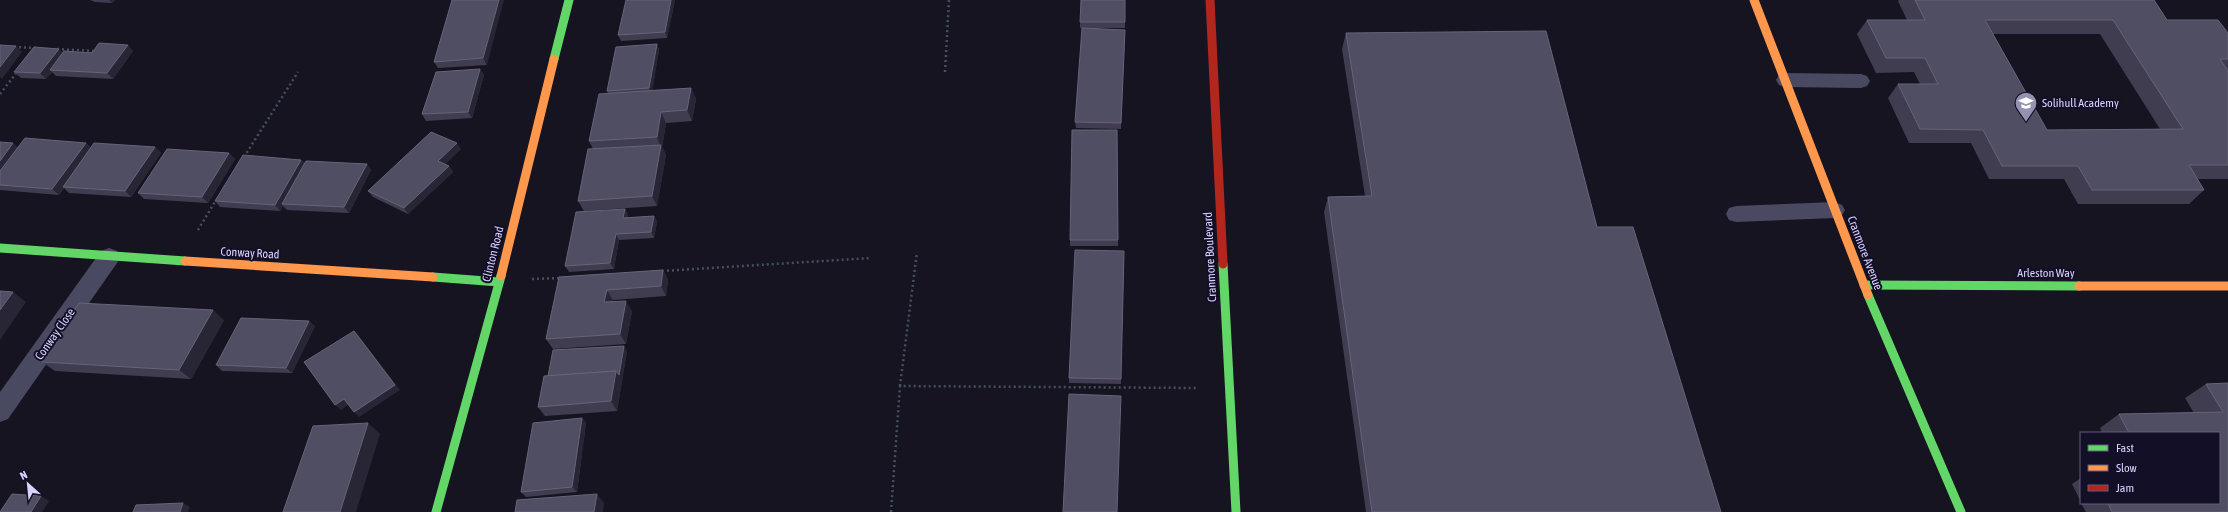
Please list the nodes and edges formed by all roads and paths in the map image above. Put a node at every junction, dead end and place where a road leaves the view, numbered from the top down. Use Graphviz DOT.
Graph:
graph roads {
  1 [pos="569,0"];
  2 [pos="949,0"];
  3 [pos="1210,0"];
  4 [pos="1754,0"];
  5 [pos="6,46"];
  6 [pos="36,48"];
  7 [pos="44,48"];
  8 [pos="51,49"];
  9 [pos="94,51"];
  10 [pos="32,54"];
  11 [pos="18,71"];
  12 [pos="298,72"];
  13 [pos="945,72"];
  14 [pos="1785,80"];
  15 [pos="1861,81"];
  16 [pos="0,94"];
  17 [pos="240,163"];
  18 [pos="220,196"];
  19 [pos="1835,210"];
  20 [pos="1736,214"];
  21 [pos="0,248"];
  22 [pos="917,252"];
  23 [pos="109,257"];
  24 [pos="871,258"];
  25 [pos="178,261"];
  26 [pos="657,271"];
  27 [pos="562,278"];
  28 [pos="499,282"];
  29 [pos="1864,284"];
  30 [pos="2228,286"];
  31 [pos="900,386"];
  32 [pos="1229,388"];
  33 [pos="0,411"];
  34 [pos="436,512"];
  35 [pos="891,512"];
  36 [pos="1236,512"];
  37 [pos="1962,512"];
  1 -- 28 [label="street, Clinton Road"];
  2 -- 13 [label="path"];
  3 -- 32 [label="street, Cranmore Boulevard"];
  4 -- 14 [label="street, Cranmore Avenue"];
  5 -- 6 [label="path"];
  6 -- 7 [label="path"];
  6 -- 10 [label="path"];
  8 -- 9 [label="path"];
  11 -- 16 [label="path"];
  12 -- 17 [label="path"];
  14 -- 15 [label="lane"];
  14 -- 19 [label="street, Cranmore Avenue"];
  18 -- 25 [label="path"];
  19 -- 20 [label="lane"];
  19 -- 29 [label="street, Cranmore Avenue"];
  21 -- 23 [label="street, Conway Road"];
  22 -- 31 [label="path"];
  23 -- 25 [label="street, Conway Road"];
  23 -- 33 [label="street, Conway Close"];
  24 -- 26 [label="path"];
  25 -- 28 [label="street, Conway Road"];
  27 -- 28 [label="path"];
  28 -- 34 [label="street, Clinton Road"];
  29 -- 30 [label="street, Arleston Way"];
  29 -- 37 [label="street, Cranmore Avenue"];
  31 -- 32 [label="path"];
  31 -- 35 [label="path"];
  32 -- 36 [label="street, Cranmore Boulevard"];
}
